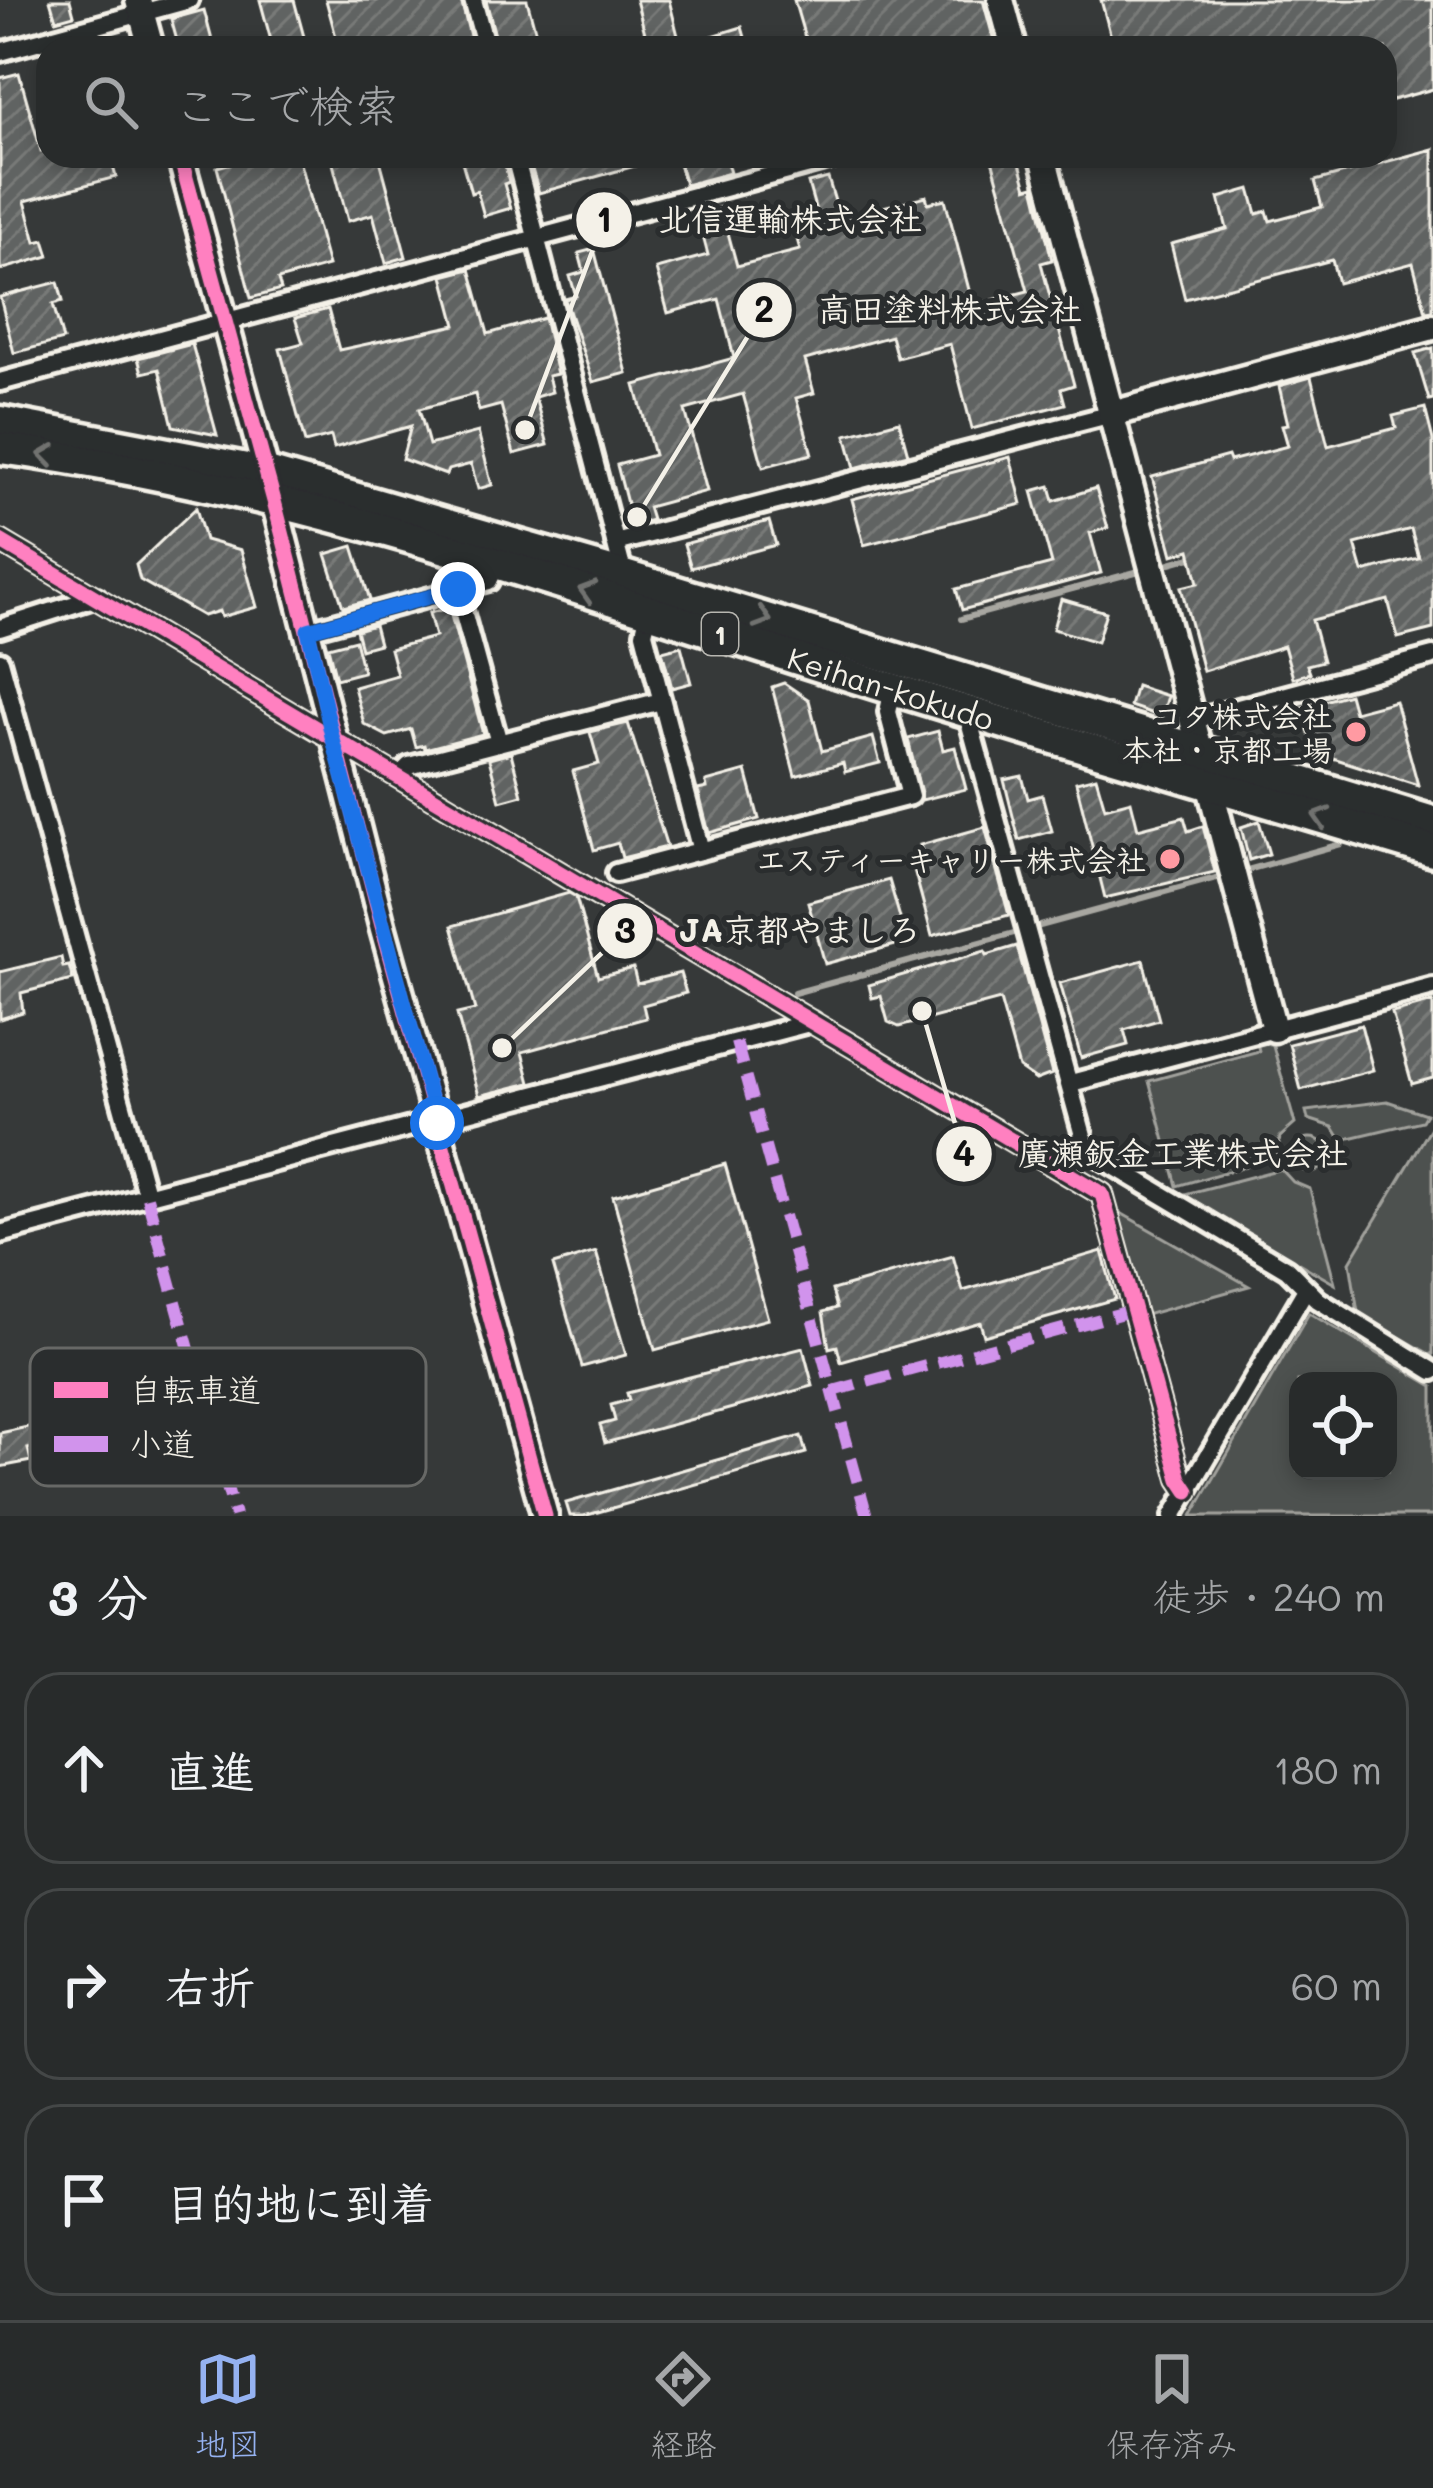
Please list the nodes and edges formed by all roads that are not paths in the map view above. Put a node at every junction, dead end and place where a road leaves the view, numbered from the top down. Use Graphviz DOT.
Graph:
graph roads {
  1 [pos="189,0"];
  2 [pos="473,0"];
  3 [pos="1001,0"];
  4 [pos="140,7"];
  5 [pos="50,36"];
  6 [pos="148,36"];
  7 [pos="483,36"];
  8 [pos="1011,36"];
  9 [pos="36,40"];
  10 [pos="0,52"];
  11 [pos="183,168"];
  12 [pos="518,168"];
  13 [pos="798,168"];
  14 [pos="1046,168"];
  15 [pos="537,237"];
  16 [pos="225,320"];
  17 [pos="1433,327"];
  18 [pos="0,382"];
  19 [pos="1112,414"];
  20 [pos="0,422"];
  21 [pos="0,448"];
  22 [pos="270,487"];
  23 [pos="0,541"];
  24 [pos="615,542"];
  25 [pos="497,563"];
  26 [pos="624,575"];
  27 [pos="458,589"];
  28 [pos="97,597"];
  29 [pos="649,611"];
  30 [pos="0,628"];
  31 [pos="308,630"];
  32 [pos="1433,656"];
  33 [pos="0,662"];
  34 [pos="893,689"];
  35 [pos="661,701"];
  36 [pos="966,710"];
  37 [pos="1193,720"];
  38 [pos="332,736"];
  39 [pos="500,743"];
  40 [pos="1202,752"];
  41 [pos="400,775"];
  42 [pos="1210,784"];
  43 [pos="1433,822"];
  44 [pos="701,851"];
  45 [pos="1433,851"];
  46 [pos="616,873"];
  47 [pos="1433,988"];
  48 [pos="813,1022"];
  49 [pos="1274,1029"];
  50 [pos="1071,1083"];
  51 [pos="437,1123"];
  52 [pos="147,1197"];
  53 [pos="0,1234"];
  54 [pos="1306,1289"];
  55 [pos="1433,1371"];
  56 [pos="1188,1491"];
  57 [pos="545,1516"];
  58 [pos="1173,1516"];
  1 -- 4 [label="street"];
  2 -- 7 [label="street"];
  3 -- 8 [label="street"];
  4 -- 5 [label="street"];
  4 -- 6 [label="street"];
  9 -- 10 [label="street"];
  11 -- 16 [label="street"];
  12 -- 15 [label="street"];
  13 -- 15 [label="street"];
  14 -- 19 [label="street"];
  15 -- 16 [label="street"];
  15 -- 24 [label="street"];
  16 -- 18 [label="street"];
  16 -- 22 [label="street"];
  17 -- 19 [label="street"];
  19 -- 24 [label="street"];
  19 -- 37 [label="street"];
  20 -- 22 [label="highway, Keihan-kokudo / 1"];
  22 -- 21 [label="highway, Keihan-kokudo / 1, one-way"];
  22 -- 25 [label="highway, Keihan-kokudo / 1"];
  22 -- 26 [label="highway, Keihan-kokudo / 1"];
  22 -- 31 [label="street"];
  23 -- 28 [label="street"];
  24 -- 26 [label="street"];
  25 -- 27 [label="street"];
  29 -- 25 [label="highway, Keihan-kokudo / 1, one-way"];
  26 -- 40 [label="highway, Keihan-kokudo / 1, one-way"];
  27 -- 31 [label="street"];
  27 -- 39 [label="street"];
  28 -- 30 [label="street"];
  28 -- 38 [label="street"];
  29 -- 34 [label="highway, Keihan-kokudo / 1"];
  29 -- 35 [label="street"];
  31 -- 38 [label="street"];
  32 -- 37 [label="street"];
  33 -- 52 [label="street"];
  34 -- 36 [label="highway, Keihan-kokudo / 1"];
  34 -- 44 [label="street"];
  35 -- 39 [label="street"];
  35 -- 44 [label="street"];
  36 -- 42 [label="highway, Keihan-kokudo / 1"];
  36 -- 50 [label="street"];
  37 -- 40 [label="street"];
  38 -- 41 [label="street"];
  38 -- 51 [label="street"];
  39 -- 41 [label="street"];
  40 -- 42 [label="street"];
  40 -- 43 [label="highway, Keihan-kokudo / 1"];
  41 -- 48 [label="street"];
  45 -- 42 [label="highway, Keihan-kokudo / 1, one-way"];
  42 -- 49 [label="street"];
  44 -- 46 [label="street"];
  47 -- 49 [label="street"];
  48 -- 51 [label="street"];
  48 -- 56 [label="street"];
  49 -- 50 [label="street"];
  50 -- 54 [label="street"];
  51 -- 52 [label="street"];
  51 -- 57 [label="street"];
  52 -- 53 [label="street"];
  54 -- 55 [label="street"];
  54 -- 56 [label="street"];
  56 -- 58 [label="street"];
}
